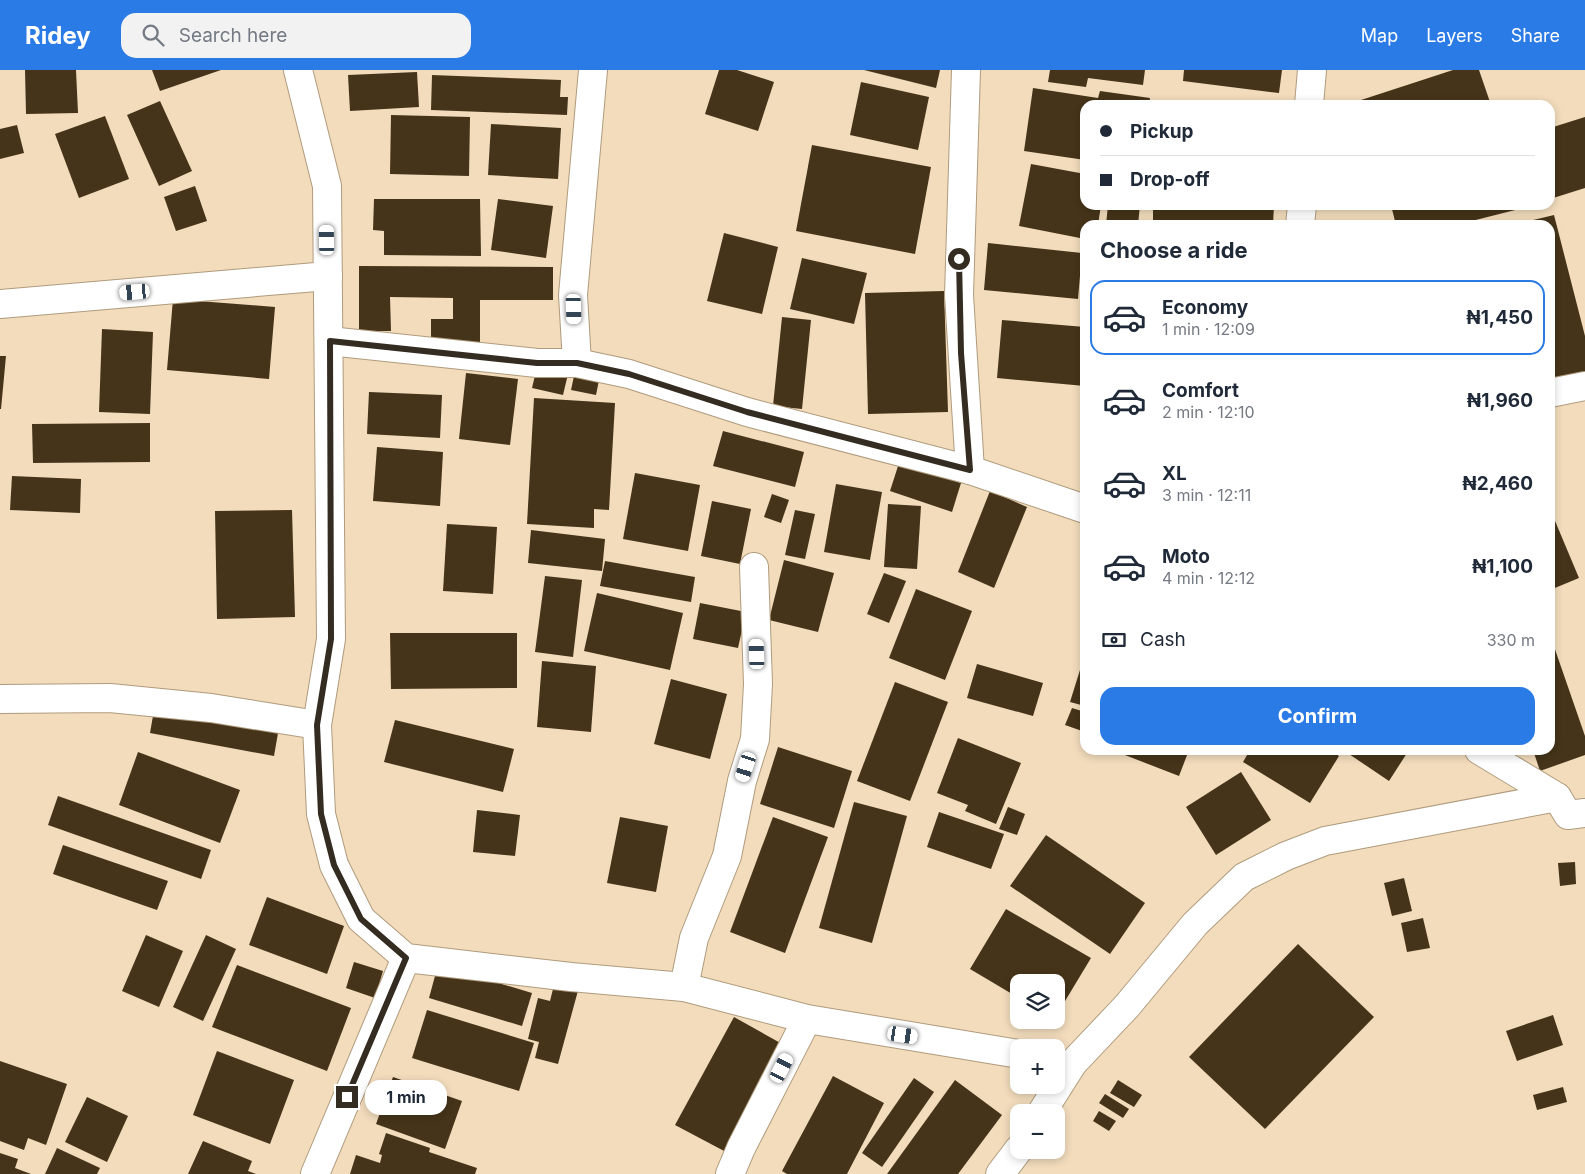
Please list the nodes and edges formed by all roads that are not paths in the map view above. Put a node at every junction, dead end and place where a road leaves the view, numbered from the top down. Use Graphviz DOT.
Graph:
graph roads {
  1 [pos="298,70"];
  2 [pos="593,70"];
  3 [pos="966,70"];
  4 [pos="1312,70"];
  5 [pos="1309,100"];
  6 [pos="328,276"];
  7 [pos="0,304"];
  8 [pos="330,341"];
  9 [pos="577,363"];
  10 [pos="1585,386"];
  11 [pos="1555,392"];
  12 [pos="970,470"];
  13 [pos="1080,507"];
  14 [pos="754,567"];
  15 [pos="0,700"];
  16 [pos="317,725"];
  17 [pos="1486,755"];
  18 [pos="1557,798"];
  19 [pos="1585,813"];
  20 [pos="406,958"];
  21 [pos="684,987"];
  22 [pos="807,1019"];
  23 [pos="1010,1053"];
  24 [pos="1065,1062"];
  25 [pos="1011,1159"];
  26 [pos="315,1174"];
  27 [pos="730,1174"];
  28 [pos="1000,1174"];
  1 -- 6 [label="street"];
  2 -- 9 [label="street"];
  3 -- 12 [label="street"];
  4 -- 5 [label="street"];
  6 -- 7 [label="street"];
  6 -- 8 [label="street"];
  8 -- 9 [label="street"];
  8 -- 16 [label="street"];
  9 -- 12 [label="street"];
  10 -- 11 [label="street"];
  12 -- 13 [label="street"];
  14 -- 21 [label="street"];
  15 -- 16 [label="street"];
  16 -- 20 [label="street"];
  17 -- 18 [label="street"];
  18 -- 19 [label="street"];
  18 -- 24 [label="street"];
  20 -- 21 [label="street"];
  20 -- 26 [label="street"];
  21 -- 22 [label="street"];
  22 -- 23 [label="street"];
  22 -- 27 [label="street"];
  25 -- 28 [label="street"];
}
